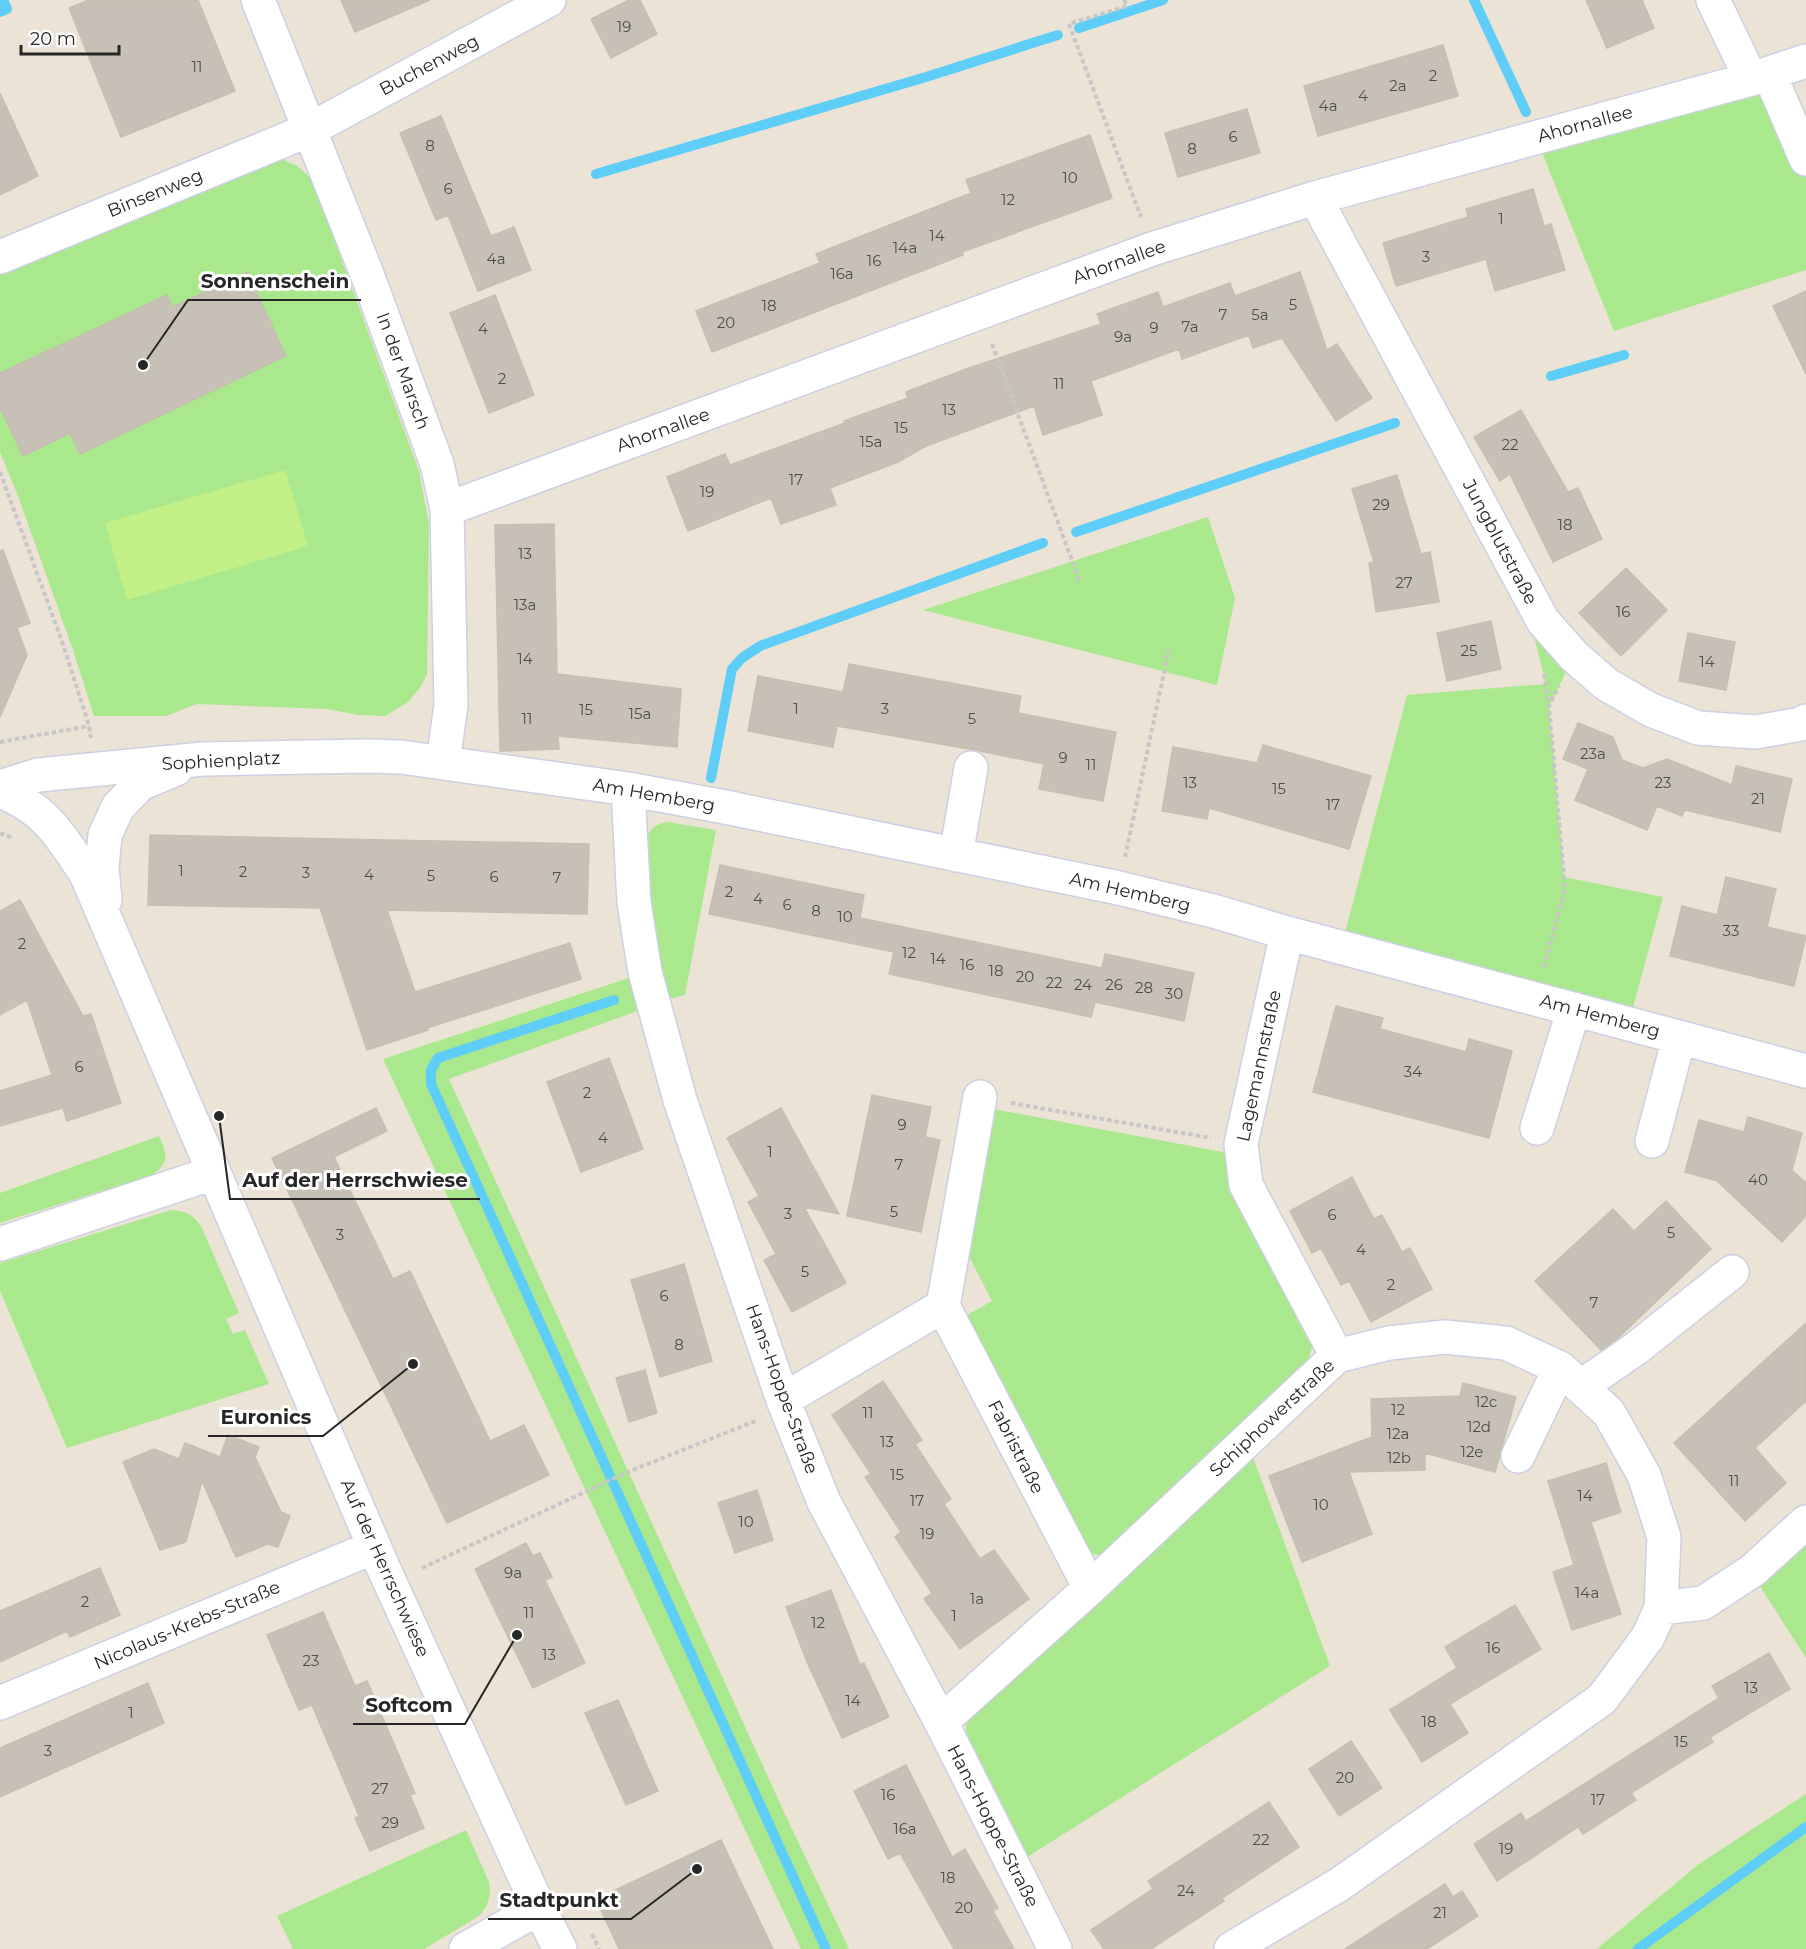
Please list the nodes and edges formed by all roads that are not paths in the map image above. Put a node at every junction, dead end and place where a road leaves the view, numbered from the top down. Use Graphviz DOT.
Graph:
graph roads {
  1 [pos="258,0"];
  2 [pos="549,0"];
  3 [pos="1713,0"];
  4 [pos="1806,61"];
  5 [pos="1760,76"];
  6 [pos="309,130"];
  7 [pos="1806,159"];
  8 [pos="1315,198"];
  9 [pos="0,257"];
  10 [pos="447,509"];
  11 [pos="1806,721"];
  12 [pos="203,759"];
  13 [pos="443,762"];
  14 [pos="971,768"];
  15 [pos="0,789"];
  16 [pos="628,789"];
  17 [pos="956,855"];
  18 [pos="106,918"];
  19 [pos="1287,933"];
  20 [pos="1574,1009"];
  21 [pos="1679,1038"];
  22 [pos="1806,1071"];
  23 [pos="980,1097"];
  24 [pos="1537,1128"];
  25 [pos="1652,1141"];
  26 [pos="213,1173"];
  27 [pos="0,1244"];
  28 [pos="1732,1272"];
  29 [pos="943,1306"];
  30 [pos="1337,1356"];
  31 [pos="1570,1377"];
  32 [pos="784,1404"];
  33 [pos="1518,1456"];
  34 [pos="1806,1522"];
  35 [pos="374,1547"];
  36 [pos="1090,1588"];
  37 [pos="1660,1608"];
  38 [pos="0,1703"];
  39 [pos="941,1722"];
  40 [pos="539,1908"];
  41 [pos="466,1949"];
  42 [pos="560,1949"];
  43 [pos="1054,1949"];
  44 [pos="1231,1949"];
  1 -- 6 [label="street, In der Marsch"];
  2 -- 6 [label="street, Buchenweg"];
  3 -- 5 [label="street"];
  4 -- 5 [label="street, Ahornallee"];
  5 -- 7 [label="street"];
  5 -- 8 [label="street, Ahornallee"];
  6 -- 9 [label="street, Binsenweg"];
  6 -- 10 [label="street, In der Marsch"];
  8 -- 10 [label="street, Ahornallee"];
  8 -- 11 [label="street, Jungblutstraße"];
  10 -- 13 [label="street, In der Marsch"];
  12 -- 13 [label="street, Sophienplatz"];
  12 -- 15 [label="street, Sophienplatz"];
  12 -- 18 [label="street, Auf der Herrschwiese"];
  13 -- 16 [label="street, Am Hemberg"];
  14 -- 17 [label="street"];
  15 -- 18 [label="street, Auf der Herrschwiese"];
  16 -- 17 [label="street, Am Hemberg"];
  16 -- 32 [label="street, Hans-Hoppe-Straße"];
  17 -- 19 [label="street, Am Hemberg"];
  18 -- 26 [label="street, Auf der Herrschwiese"];
  19 -- 20 [label="street, Am Hemberg"];
  19 -- 30 [label="street, Lagemannstraße"];
  20 -- 21 [label="street, Am Hemberg"];
  20 -- 24 [label="street"];
  21 -- 22 [label="street, Am Hemberg"];
  21 -- 25 [label="street"];
  23 -- 29 [label="street"];
  26 -- 27 [label="street"];
  26 -- 35 [label="street, Auf der Herrschwiese"];
  28 -- 31 [label="street"];
  29 -- 32 [label="street"];
  29 -- 36 [label="street, Fabristraße"];
  30 -- 31 [label="street, Schiphowerstraße"];
  30 -- 36 [label="street, Schiphowerstraße"];
  31 -- 33 [label="street"];
  31 -- 37 [label="street, Schiphowerstraße"];
  32 -- 39 [label="street, Hans-Hoppe-Straße"];
  34 -- 37 [label="street"];
  35 -- 38 [label="street, Nicolaus-Krebs-Straße"];
  35 -- 40 [label="street, Auf der Herrschwiese"];
  36 -- 39 [label="street, Schiphowerstraße"];
  37 -- 44 [label="street, Schiphowerstraße"];
  39 -- 43 [label="street, Hans-Hoppe-Straße"];
  40 -- 41 [label="street"];
  40 -- 42 [label="street, Auf der Herrschwiese"];
}
